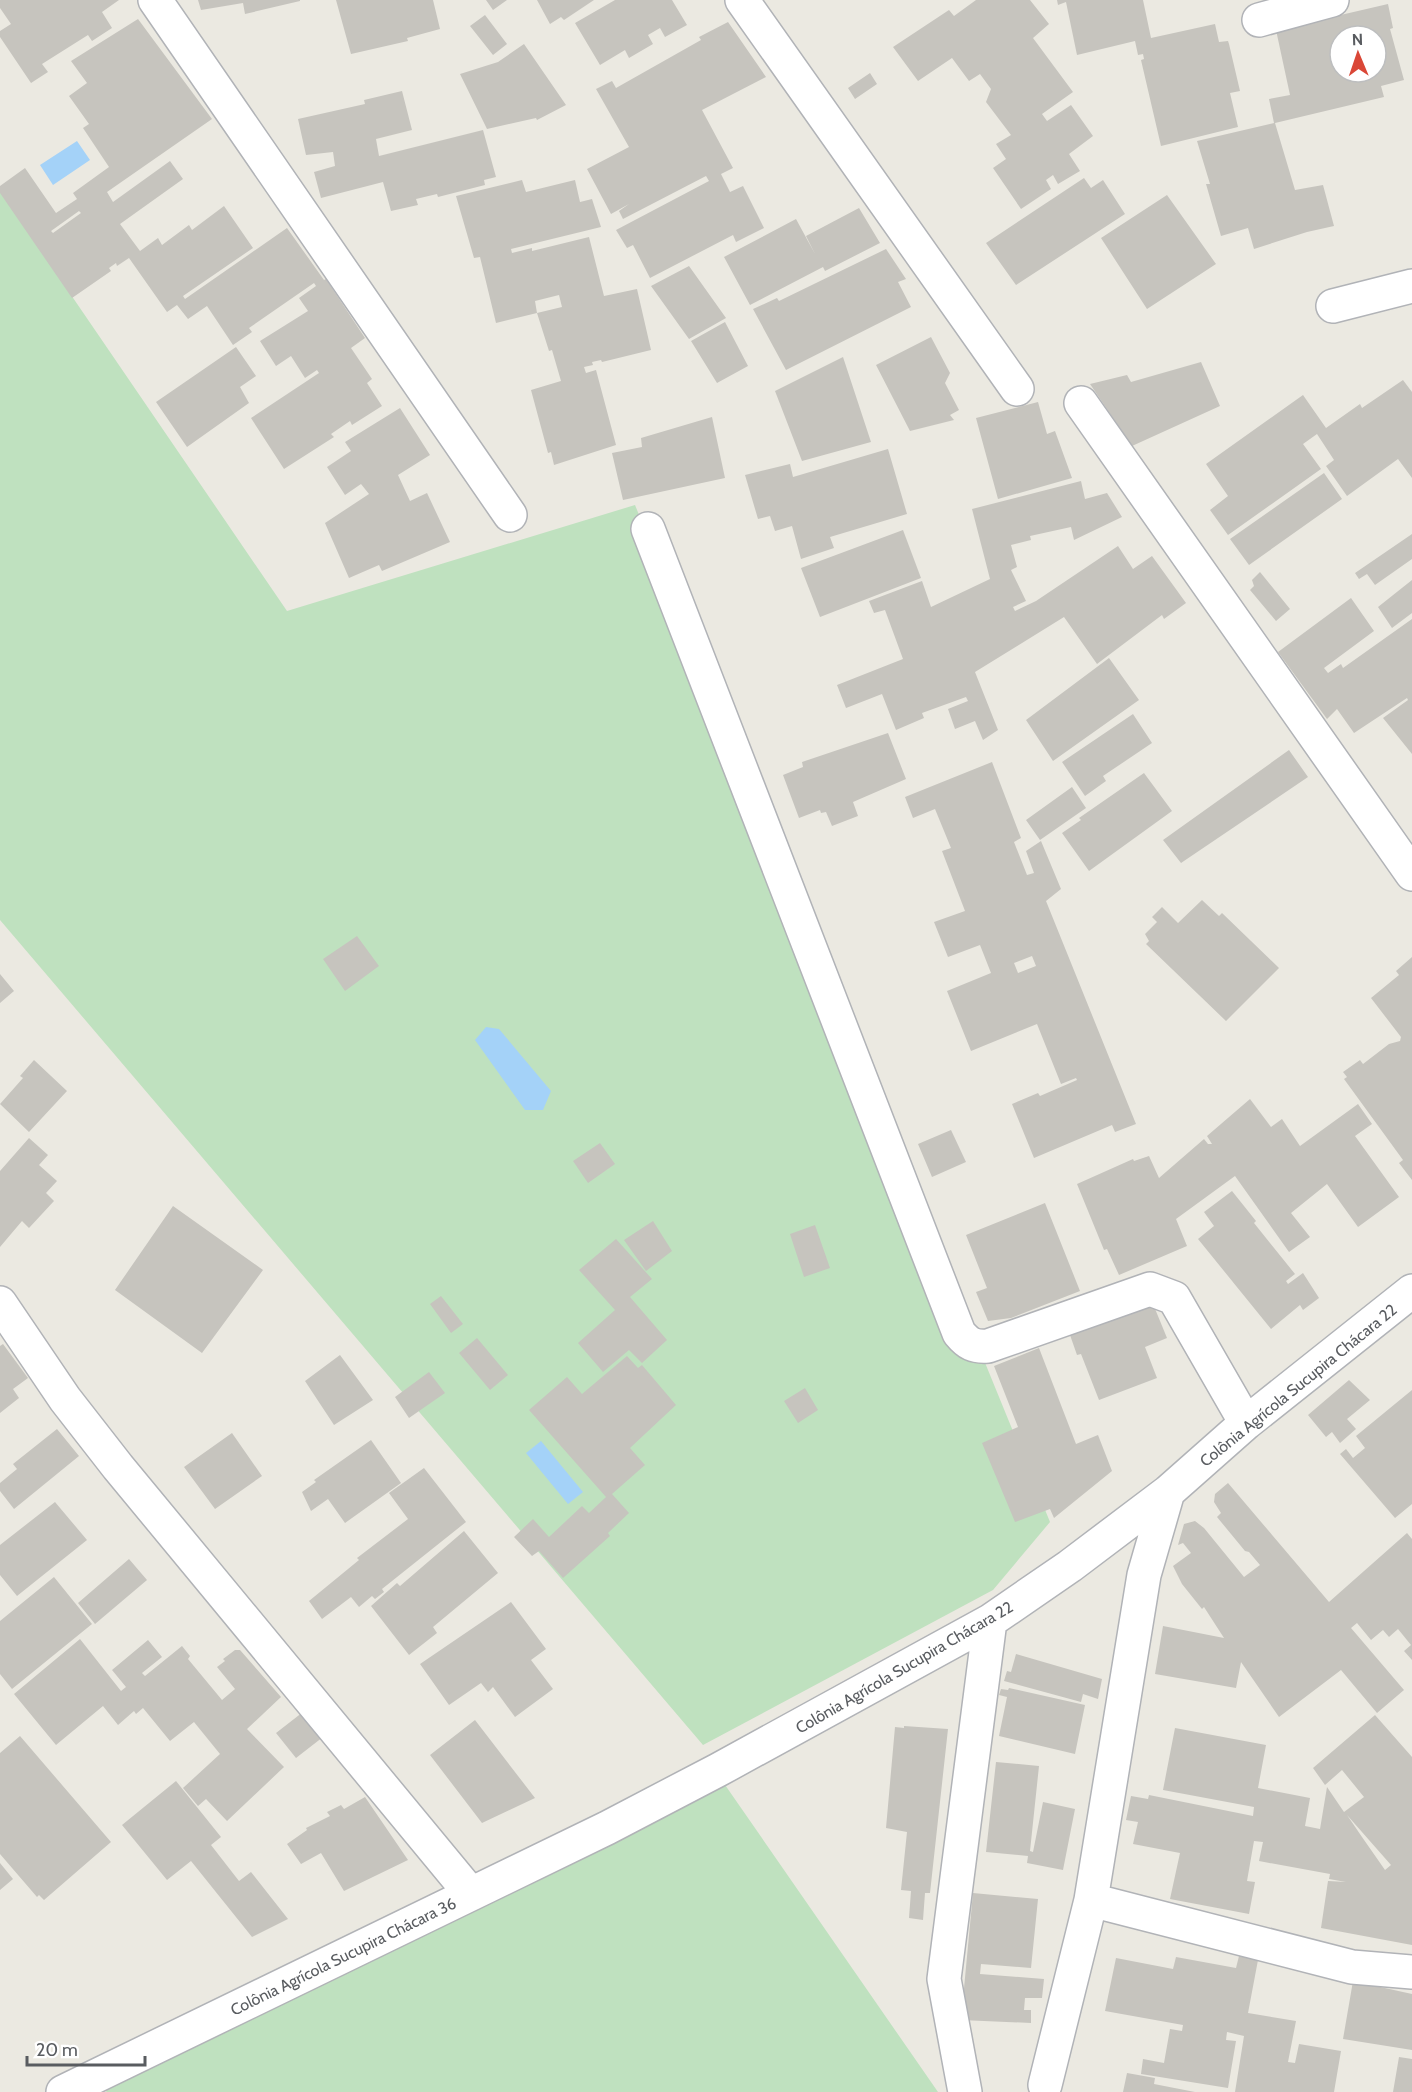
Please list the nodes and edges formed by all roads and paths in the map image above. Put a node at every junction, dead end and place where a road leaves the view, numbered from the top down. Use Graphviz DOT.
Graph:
graph roads {
  1 [pos="155,0"];
  2 [pos="742,0"];
  3 [pos="1332,0"];
  4 [pos="1260,20"];
  5 [pos="1412,285"];
  6 [pos="1333,306"];
  7 [pos="1017,389"];
  8 [pos="1081,403"];
  9 [pos="510,515"];
  10 [pos="648,529"];
  11 [pos="1412,874"];
  12 [pos="0,1303"];
  13 [pos="1408,1303"];
  14 [pos="1246,1424"];
  15 [pos="1168,1492"];
  16 [pos="990,1621"];
  17 [pos="471,1894"];
  18 [pos="1091,1900"];
  19 [pos="1412,1972"];
  20 [pos="112,2079"];
  21 [pos="1045,2085"];
  22 [pos="63,2092"];
  23 [pos="965,2092"];
  1 -- 9 [label="street"];
  2 -- 7 [label="street"];
  3 -- 4 [label="street"];
  5 -- 6 [label="street"];
  8 -- 11 [label="street"];
  10 -- 14 [label="street"];
  12 -- 17 [label="street"];
  13 -- 14 [label="street, Colônia Agrícola Sucupira Chácara 22"];
  14 -- 15 [label="street, Colônia Agrícola Sucupira Chácara 22"];
  15 -- 16 [label="street, Colônia Agrícola Sucupira Chácara 22"];
  15 -- 18 [label="street"];
  16 -- 17 [label="street, Colônia Agrícola Sucupira Chácara 22"];
  16 -- 23 [label="street"];
  17 -- 20 [label="street, Colônia Agrícola Sucupira Chácara 36"];
  18 -- 19 [label="street"];
  18 -- 21 [label="street"];
  20 -- 22 [label="street, Colônia Agrícola Sucupira Chácara 36"];
}
